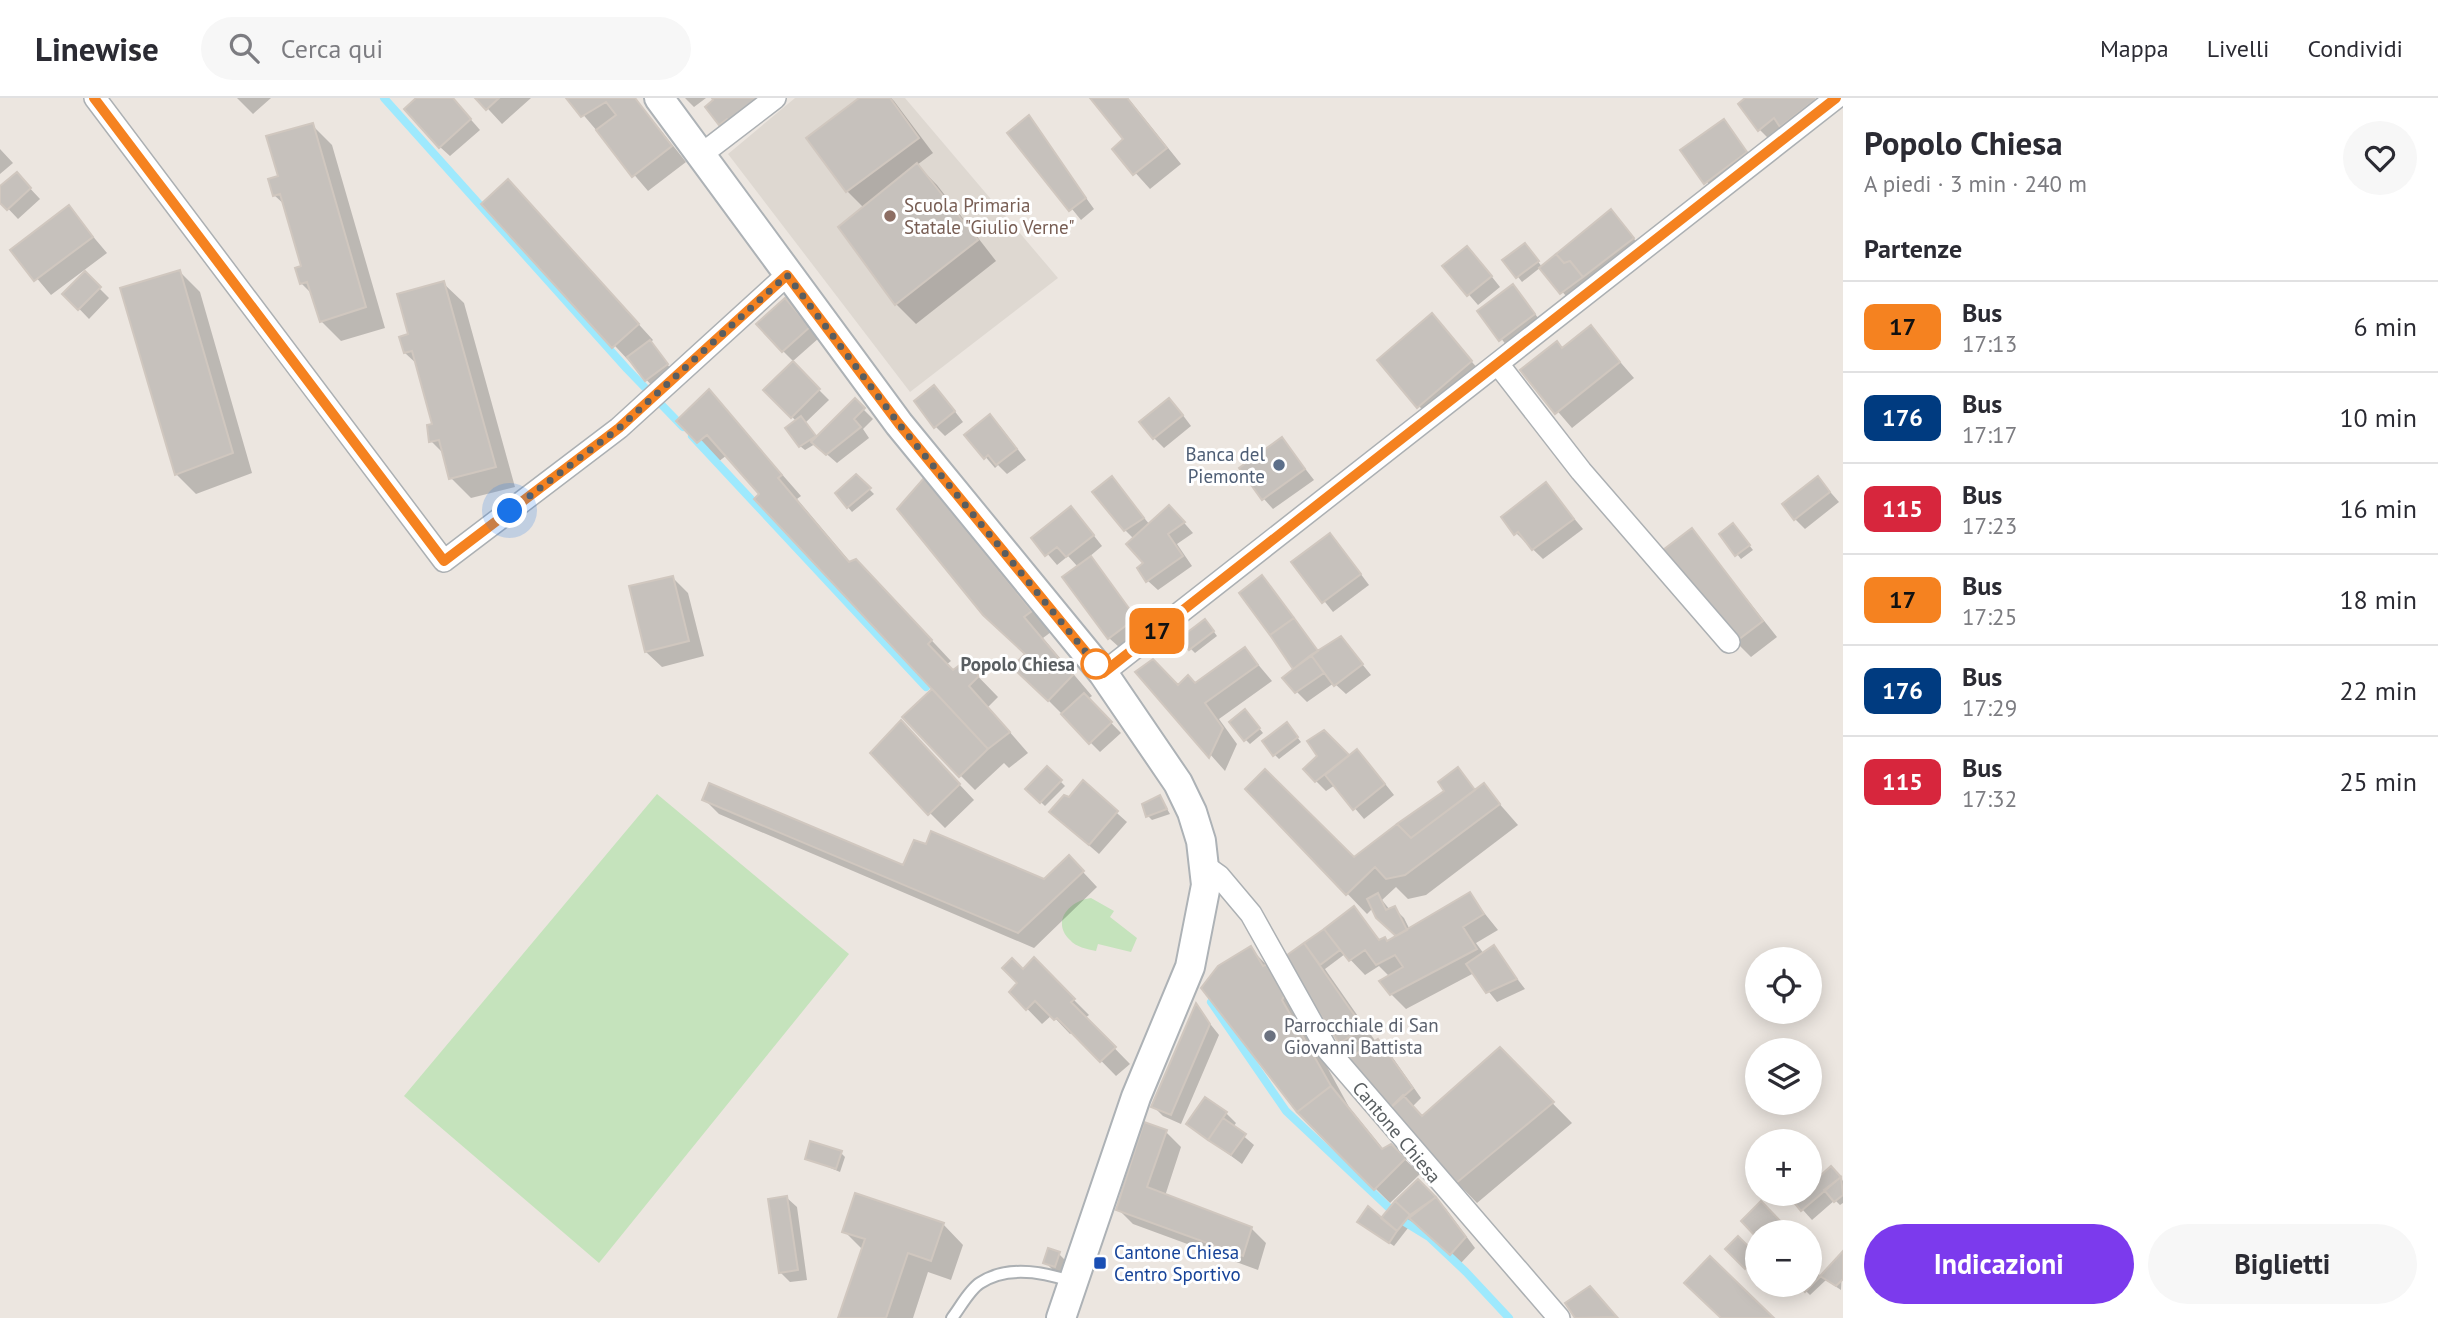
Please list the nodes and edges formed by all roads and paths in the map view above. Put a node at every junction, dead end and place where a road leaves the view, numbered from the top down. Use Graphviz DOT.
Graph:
graph roads {
  1 [pos="94,98"];
  2 [pos="659,98"];
  3 [pos="775,98"];
  4 [pos="1836,98"];
  5 [pos="702,154"];
  6 [pos="787,275"];
  7 [pos="1498,364"];
  8 [pos="1729,642"];
  9 [pos="1103,673"];
  10 [pos="1205,866"];
  11 [pos="1073,1282"];
  12 [pos="953,1318"];
  13 [pos="1061,1318"];
  14 [pos="1559,1318"];
  1 -- 6 [label="street"];
  2 -- 5 [label="street"];
  3 -- 5 [label="street"];
  4 -- 7 [label="street"];
  5 -- 6 [label="street"];
  6 -- 9 [label="street"];
  7 -- 8 [label="street"];
  7 -- 9 [label="street"];
  9 -- 10 [label="street"];
  10 -- 11 [label="street"];
  10 -- 14 [label="street, Cantone Chiesa"];
  11 -- 12 [label="lane"];
  11 -- 13 [label="street"];
}
